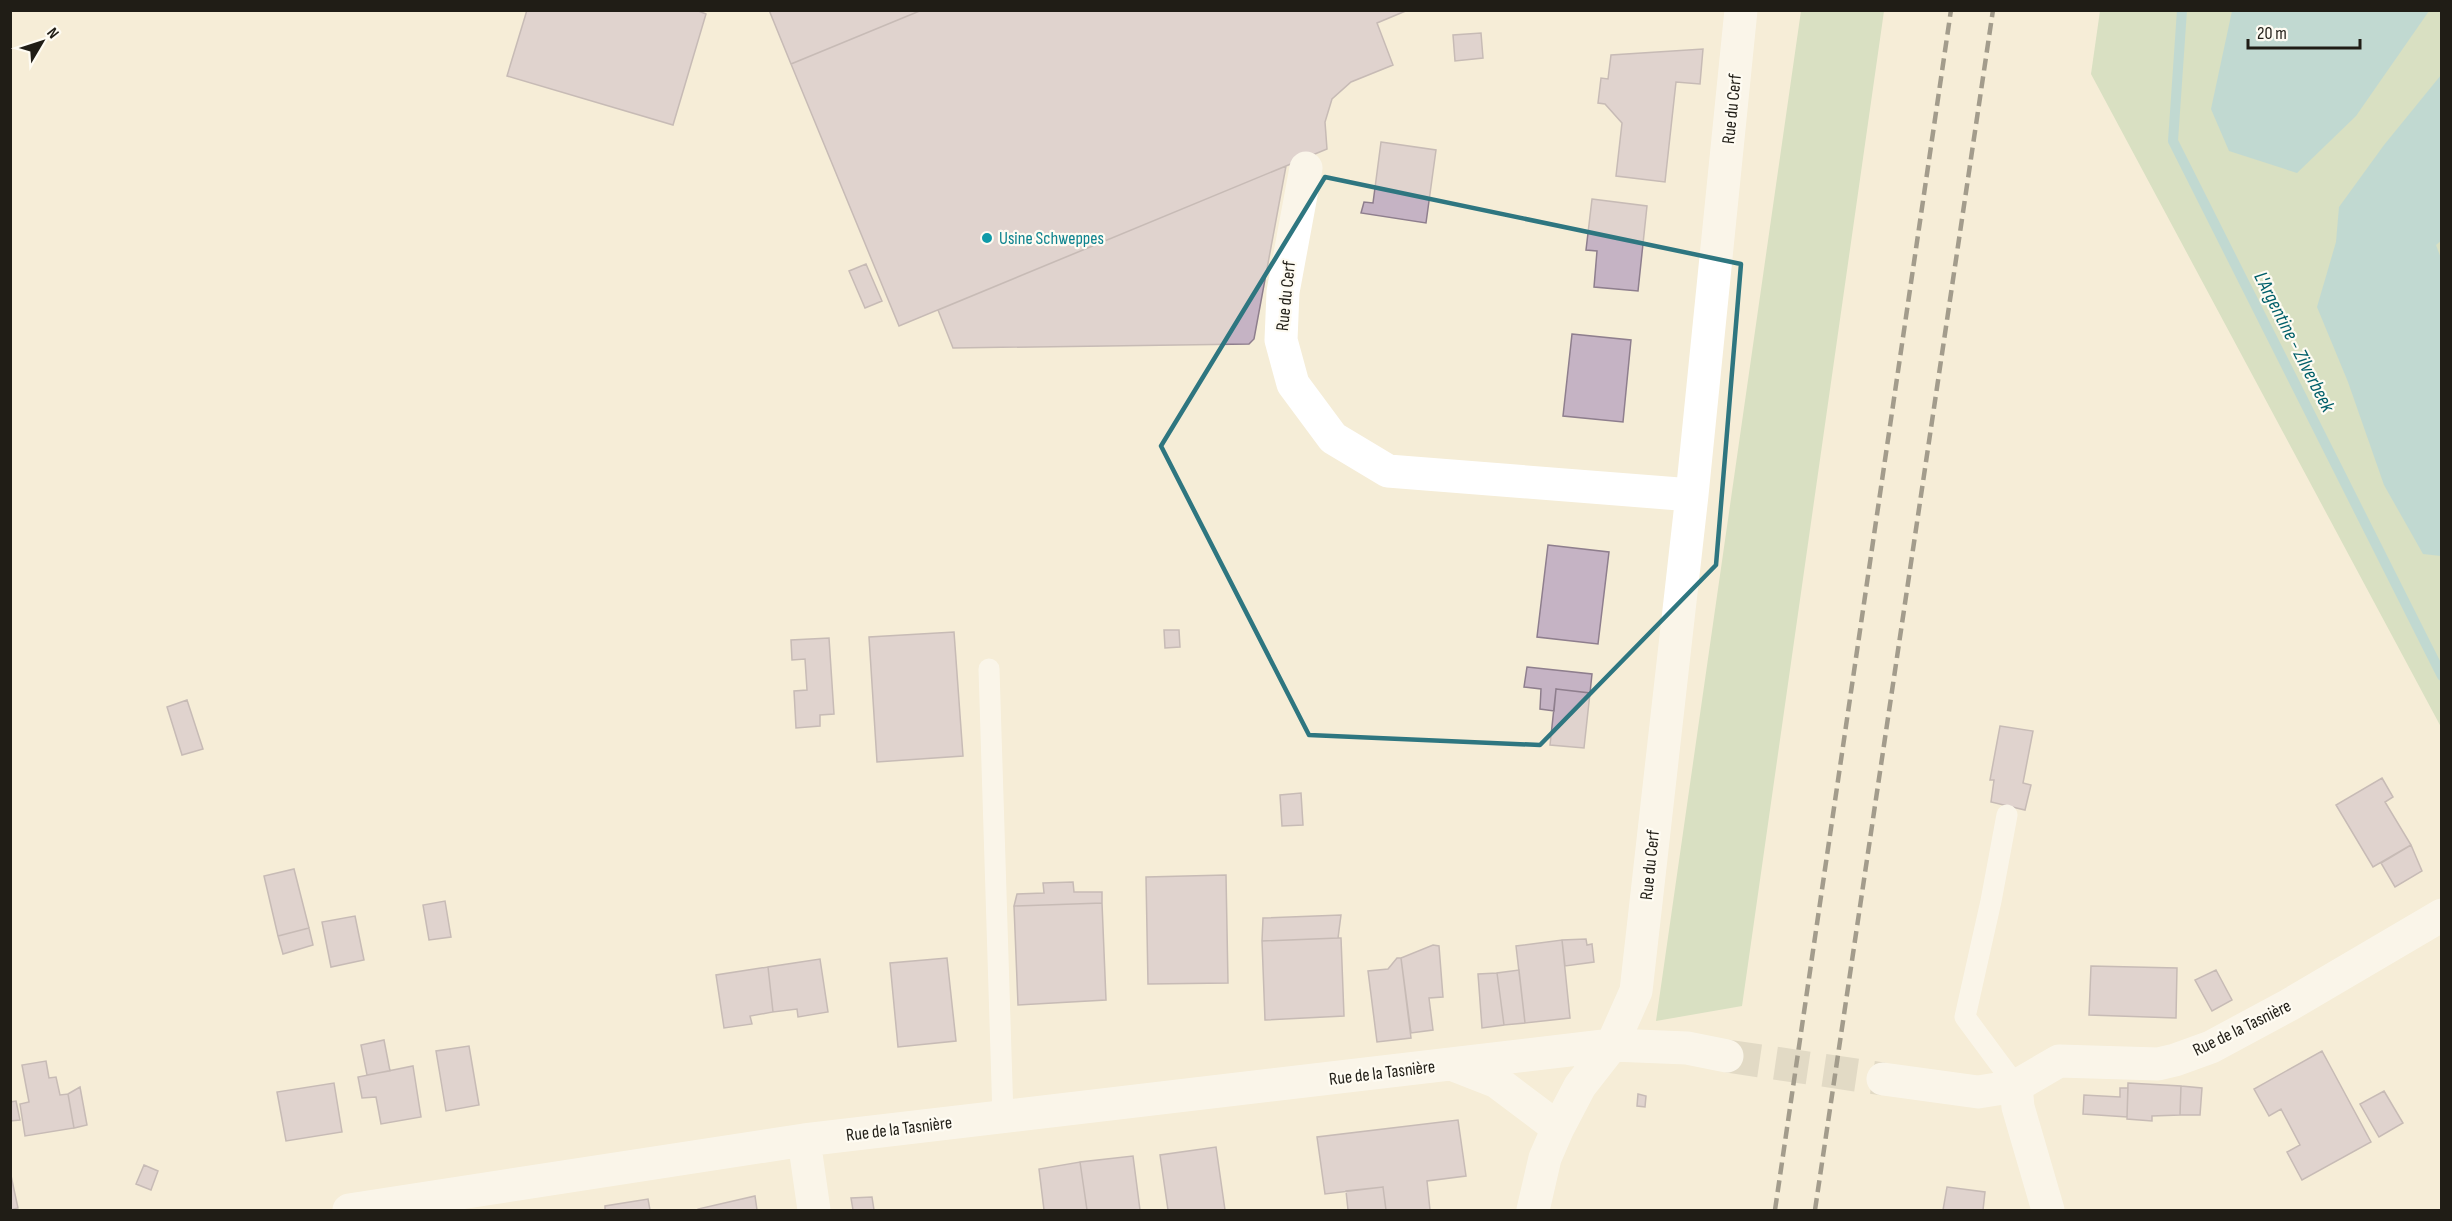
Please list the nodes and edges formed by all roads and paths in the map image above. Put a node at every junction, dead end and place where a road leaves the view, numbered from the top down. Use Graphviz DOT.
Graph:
graph roads {
  1 [pos="1741,10"];
  2 [pos="1306,168"];
  3 [pos="1692,495"];
  4 [pos="989,669"];
  5 [pos="2007,815"];
  6 [pos="2442,915"];
  7 [pos="1612,1046"];
  8 [pos="1727,1056"];
  9 [pos="1452,1065"];
  10 [pos="1883,1079"];
  11 [pos="2016,1086"];
  12 [pos="1002,1117"];
  13 [pos="1558,1128"];
  14 [pos="804,1140"];
  15 [pos="349,1210"];
  16 [pos="814,1210"];
  17 [pos="1533,1210"];
  18 [pos="2048,1210"];
  1 -- 3 [label="street, Rue du Cerf"];
  2 -- 3 [label="street, Rue du Cerf"];
  3 -- 7 [label="street, Rue du Cerf"];
  4 -- 12 [label="lane"];
  5 -- 11 [label="lane"];
  6 -- 11 [label="street, Rue de la Tasnière"];
  7 -- 8 [label="street, Rue de la Tasnière"];
  7 -- 9 [label="street, Rue de la Tasnière"];
  7 -- 13 [label="street, Rue du Cerf"];
  9 -- 12 [label="street, Rue de la Tasnière"];
  9 -- 13 [label="street, Rue de la Tasnière"];
  10 -- 11 [label="street, Rue de la Tasnière"];
  11 -- 18 [label="street"];
  12 -- 14 [label="street, Rue de la Tasnière"];
  13 -- 17 [label="street, Rue du Cerf"];
  14 -- 15 [label="street, Rue de la Tasnière"];
  14 -- 16 [label="street"];
}
